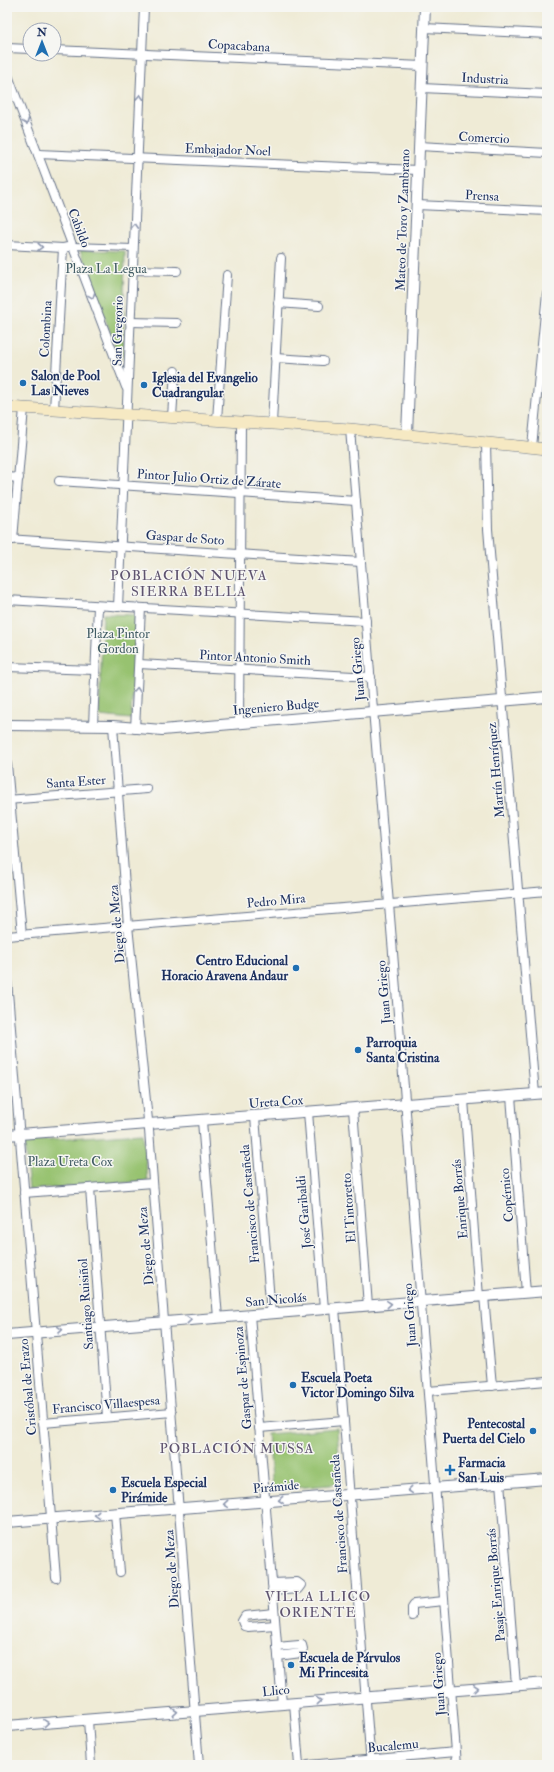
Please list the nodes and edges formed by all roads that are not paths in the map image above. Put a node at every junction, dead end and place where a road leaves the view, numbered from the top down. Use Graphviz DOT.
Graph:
graph roads {
  1 [pos="144,7"];
  2 [pos="425,7"];
  3 [pos="424,28"];
  4 [pos="547,34"];
  5 [pos="7,48"];
  6 [pos="22,49"];
  7 [pos="62,50"];
  8 [pos="142,54"];
  9 [pos="423,66"];
  10 [pos="7,73"];
  11 [pos="422,88"];
  12 [pos="547,94"];
  13 [pos="419,146"];
  14 [pos="547,152"];
  15 [pos="38,154"];
  16 [pos="137,158"];
  17 [pos="418,170"];
  18 [pos="416,205"];
  19 [pos="547,211"];
  20 [pos="7,245"];
  21 [pos="72,246"];
  22 [pos="63,248"];
  23 [pos="133,248"];
  24 [pos="280,258"];
  25 [pos="132,270"];
  26 [pos="177,271"];
  27 [pos="227,275"];
  28 [pos="547,293"];
  29 [pos="278,304"];
  30 [pos="319,306"];
  31 [pos="130,322"];
  32 [pos="177,324"];
  33 [pos="275,358"];
  34 [pos="323,361"];
  35 [pos="175,371"];
  36 [pos="128,391"];
  37 [pos="7,407"];
  38 [pos="24,408"];
  39 [pos="54,410"];
  40 [pos="128,415"];
  41 [pos="172,417"];
  42 [pos="217,420"];
  43 [pos="241,421"];
  44 [pos="272,423"];
  45 [pos="350,429"];
  46 [pos="407,434"];
  47 [pos="486,443"];
  48 [pos="532,447"];
  49 [pos="547,449"];
  50 [pos="7,477"];
  51 [pos="19,478"];
  52 [pos="60,481"];
  53 [pos="124,486"];
  54 [pos="240,494"];
  55 [pos="356,501"];
  56 [pos="10,539"];
  57 [pos="121,547"];
  58 [pos="240,554"];
  59 [pos="361,562"];
  60 [pos="7,600"];
  61 [pos="98,606"];
  62 [pos="118,607"];
  63 [pos="142,608"];
  64 [pos="240,614"];
  65 [pos="366,621"];
  66 [pos="139,664"];
  67 [pos="7,667"];
  68 [pos="95,670"];
  69 [pos="239,670"];
  70 [pos="371,677"];
  71 [pos="547,697"];
  72 [pos="502,701"];
  73 [pos="374,712"];
  74 [pos="239,724"];
  75 [pos="7,725"];
  76 [pos="93,726"];
  77 [pos="113,726"];
  78 [pos="135,729"];
  79 [pos="7,764"];
  80 [pos="147,789"];
  81 [pos="118,791"];
  82 [pos="8,799"];
  83 [pos="547,891"];
  84 [pos="518,894"];
  85 [pos="389,904"];
  86 [pos="128,926"];
  87 [pos="22,934"];
  88 [pos="7,936"];
  89 [pos="7,980"];
  90 [pos="547,1093"];
  91 [pos="535,1094"];
  92 [pos="511,1096"];
  93 [pos="461,1100"];
  94 [pos="406,1105"];
  95 [pos="355,1109"];
  96 [pos="308,1112"];
  97 [pos="255,1117"];
  98 [pos="202,1121"];
  99 [pos="148,1125"];
  100 [pos="20,1134"];
  101 [pos="7,1135"];
  102 [pos="153,1183"];
  103 [pos="90,1188"];
  104 [pos="24,1193"];
  105 [pos="547,1291"];
  106 [pos="526,1293"];
  107 [pos="479,1296"];
  108 [pos="421,1301"];
  109 [pos="371,1305"];
  110 [pos="335,1308"];
  111 [pos="324,1309"];
  112 [pos="271,1313"];
  113 [pos="250,1315"];
  114 [pos="218,1318"];
  115 [pos="164,1322"];
  116 [pos="100,1327"];
  117 [pos="36,1332"];
  118 [pos="7,1335"];
  119 [pos="547,1382"];
  120 [pos="492,1386"];
  121 [pos="428,1391"];
  122 [pos="172,1412"];
  123 [pos="108,1417"];
  124 [pos="344,1421"];
  125 [pos="43,1423"];
  126 [pos="259,1428"];
  127 [pos="547,1478"];
  128 [pos="500,1482"];
  129 [pos="435,1488"];
  130 [pos="350,1494"];
  131 [pos="265,1501"];
  132 [pos="179,1508"];
  133 [pos="115,1513"];
  134 [pos="51,1518"];
  135 [pos="7,1522"];
  136 [pos="120,1572"];
  137 [pos="56,1578"];
  138 [pos="444,1601"];
  139 [pos="274,1613"];
  140 [pos="412,1616"];
  141 [pos="275,1625"];
  142 [pos="277,1646"];
  143 [pos="278,1656"];
  144 [pos="547,1683"];
  145 [pos="516,1685"];
  146 [pos="451,1690"];
  147 [pos="366,1697"];
  148 [pos="294,1703"];
  149 [pos="282,1704"];
  150 [pos="195,1711"];
  151 [pos="88,1720"];
  152 [pos="7,1726"];
  153 [pos="456,1752"];
  154 [pos="371,1762"];
  155 [pos="91,1765"];
  156 [pos="200,1765"];
  157 [pos="299,1765"];
  158 [pos="308,1765"];
  159 [pos="457,1765"];
  1 -- 8 [label="street, San Gregorio"];
  2 -- 3 [label="street, Mateo de Toro y Zambrano"];
  3 -- 4 [label="street"];
  3 -- 9 [label="street, Mateo de Toro y Zambrano"];
  5 -- 6 [label="street"];
  7 -- 8 [label="street, Copacabana"];
  8 -- 9 [label="street, Copacabana"];
  16 -- 8 [label="street, San Gregorio, one-way"];
  9 -- 11 [label="street, Mateo de Toro y Zambrano"];
  10 -- 15 [label="street, Cabildo, one-way"];
  11 -- 12 [label="street, Industria"];
  11 -- 13 [label="street, Mateo de Toro y Zambrano"];
  13 -- 14 [label="street, Comercio"];
  13 -- 17 [label="street, Mateo de Toro y Zambrano"];
  15 -- 16 [label="street, Embajador Noel"];
  15 -- 21 [label="street, Cabildo"];
  16 -- 17 [label="street, Embajador Noel"];
  23 -- 16 [label="street, San Gregorio, one-way"];
  17 -- 18 [label="street, Mateo de Toro y Zambrano"];
  18 -- 19 [label="street, Prensa"];
  18 -- 46 [label="street, Mateo de Toro y Zambrano"];
  20 -- 22 [label="street, one-way"];
  21 -- 22 [label="street"];
  21 -- 23 [label="street"];
  21 -- 36 [label="street, Cabildo, one-way"];
  22 -- 39 [label="street, Colombina"];
  23 -- 25 [label="street, San Gregorio"];
  24 -- 29 [label="street"];
  25 -- 26 [label="street"];
  25 -- 31 [label="street, San Gregorio"];
  27 -- 42 [label="street"];
  28 -- 48 [label="street"];
  29 -- 30 [label="street"];
  29 -- 33 [label="street"];
  31 -- 32 [label="street"];
  31 -- 36 [label="street, San Gregorio"];
  33 -- 34 [label="street"];
  33 -- 44 [label="street"];
  35 -- 41 [label="street"];
  36 -- 40 [label="street, San Gregorio"];
  37 -- 38 [label="main road"];
  38 -- 39 [label="main road"];
  38 -- 51 [label="street"];
  39 -- 40 [label="main road"];
  40 -- 41 [label="main road"];
  40 -- 53 [label="street, San Gregorio"];
  41 -- 42 [label="main road"];
  42 -- 43 [label="main road"];
  43 -- 44 [label="main road"];
  43 -- 54 [label="street"];
  44 -- 45 [label="main road"];
  45 -- 46 [label="main road"];
  45 -- 55 [label="street, Juan Griego"];
  46 -- 47 [label="main road"];
  47 -- 48 [label="main road"];
  47 -- 72 [label="street, Martín Henríquez"];
  48 -- 49 [label="main road"];
  50 -- 51 [label="street"];
  51 -- 56 [label="street"];
  52 -- 53 [label="street, Pintor Julio Ortiz de Zárate"];
  53 -- 54 [label="street, Pintor Julio Ortiz de Zárate"];
  53 -- 57 [label="street, San Gregorio"];
  54 -- 55 [label="street, Pintor Julio Ortiz de Zárate"];
  54 -- 58 [label="street"];
  55 -- 59 [label="street, Juan Griego"];
  56 -- 57 [label="street, Gaspar de Soto"];
  57 -- 58 [label="street, Gaspar de Soto"];
  57 -- 62 [label="street, San Gregorio"];
  58 -- 59 [label="street, Gaspar de Soto"];
  58 -- 64 [label="street"];
  59 -- 65 [label="street, Juan Griego"];
  60 -- 61 [label="street"];
  61 -- 62 [label="street"];
  61 -- 68 [label="street"];
  62 -- 63 [label="street"];
  63 -- 64 [label="street"];
  63 -- 66 [label="street"];
  64 -- 65 [label="street"];
  64 -- 69 [label="street"];
  65 -- 70 [label="street, Juan Griego"];
  66 -- 69 [label="street, Pintor Antonio Smith"];
  78 -- 66 [label="street, one-way"];
  67 -- 68 [label="street"];
  68 -- 76 [label="street"];
  69 -- 70 [label="street, Pintor Antonio Smith"];
  69 -- 74 [label="street"];
  70 -- 73 [label="street, Juan Griego"];
  71 -- 72 [label="street, Ingeniero Budge"];
  72 -- 73 [label="street, Ingeniero Budge"];
  72 -- 84 [label="street, Martín Henríquez"];
  73 -- 74 [label="street, Ingeniero Budge"];
  73 -- 85 [label="street, Juan Griego"];
  74 -- 78 [label="street, Ingeniero Budge"];
  75 -- 76 [label="street, Ingeniero Budge"];
  76 -- 77 [label="street, Ingeniero Budge"];
  77 -- 78 [label="street, Ingeniero Budge"];
  77 -- 81 [label="street, Diego de Meza"];
  79 -- 82 [label="street"];
  80 -- 81 [label="street, Santa Ester"];
  81 -- 82 [label="street, Santa Ester"];
  81 -- 86 [label="street, Diego de Meza"];
  82 -- 87 [label="street"];
  83 -- 84 [label="street, Pedro Mira"];
  84 -- 85 [label="street, Pedro Mira"];
  84 -- 91 [label="street, Martín Henríquez"];
  85 -- 86 [label="street, Pedro Mira"];
  85 -- 94 [label="street, Juan Griego"];
  86 -- 87 [label="street, Pedro Mira"];
  86 -- 99 [label="street, Diego de Meza"];
  87 -- 88 [label="street, Pedro Mira"];
  89 -- 100 [label="street, Cristóbal de Erazo"];
  90 -- 91 [label="street, Ureta Cox"];
  91 -- 92 [label="street, Ureta Cox"];
  92 -- 93 [label="street, Ureta Cox"];
  92 -- 106 [label="street, Copérnico"];
  93 -- 94 [label="street, Ureta Cox"];
  93 -- 107 [label="street, Enrique Borrás"];
  94 -- 95 [label="street, Ureta Cox"];
  94 -- 108 [label="street, Juan Griego"];
  95 -- 96 [label="street, Ureta Cox"];
  95 -- 109 [label="street, El Tintoretto"];
  96 -- 97 [label="street, Ureta Cox"];
  96 -- 111 [label="street, José Garibaldi"];
  97 -- 98 [label="street, Ureta Cox"];
  97 -- 112 [label="street, Francisco de Castañeda"];
  98 -- 99 [label="street, Ureta Cox"];
  98 -- 114 [label="street, Gaspar de Espinoza"];
  99 -- 100 [label="street, Ureta Cox"];
  99 -- 102 [label="street, Diego de Meza"];
  100 -- 101 [label="street, Ureta Cox"];
  100 -- 104 [label="street, Cristóbal de Erazo"];
  102 -- 103 [label="street"];
  102 -- 115 [label="street, Diego de Meza"];
  103 -- 104 [label="street"];
  103 -- 116 [label="street, Santiago Ruisiñol"];
  104 -- 117 [label="street, Cristóbal de Erazo"];
  105 -- 106 [label="street, San Nicolás"];
  106 -- 107 [label="street, San Nicolás"];
  107 -- 108 [label="street, San Nicolás"];
  107 -- 120 [label="street"];
  109 -- 108 [label="street, San Nicolás, one-way"];
  108 -- 121 [label="street, Juan Griego"];
  109 -- 110 [label="street, San Nicolás"];
  110 -- 111 [label="street, San Nicolás"];
  110 -- 124 [label="street, Francisco de Castañeda"];
  111 -- 112 [label="street, San Nicolás"];
  112 -- 113 [label="street, San Nicolás"];
  113 -- 114 [label="street, San Nicolás"];
  113 -- 126 [label="street, Gaspar de Espinoza"];
  115 -- 114 [label="street, San Nicolás, one-way"];
  115 -- 116 [label="street, San Nicolás"];
  115 -- 122 [label="street, Diego de Meza"];
  117 -- 116 [label="street, San Nicolás, one-way"];
  116 -- 123 [label="street, Santiago Ruisiñol"];
  117 -- 118 [label="street, San Nicolás"];
  117 -- 125 [label="street, Cristóbal de Erazo"];
  119 -- 120 [label="street"];
  120 -- 121 [label="street"];
  121 -- 129 [label="street, Juan Griego"];
  122 -- 123 [label="street, Francisco Villaespesa"];
  122 -- 132 [label="street, Diego de Meza"];
  123 -- 125 [label="street, Francisco Villaespesa"];
  124 -- 126 [label="street"];
  124 -- 130 [label="street, Francisco de Castañeda"];
  125 -- 134 [label="street, Cristóbal de Erazo"];
  126 -- 131 [label="street, Gaspar de Espinoza"];
  127 -- 128 [label="street, Pirámide"];
  128 -- 129 [label="street, Pirámide"];
  128 -- 145 [label="street, Pasaje Enrique Borrás"];
  129 -- 130 [label="street, Pirámide, one-way"];
  129 -- 138 [label="street, Juan Griego"];
  130 -- 131 [label="street, Pirámide, one-way"];
  130 -- 147 [label="street, Francisco de Castañeda"];
  131 -- 132 [label="street, Pirámide, one-way"];
  131 -- 139 [label="street, Gaspar de Espinoza"];
  132 -- 133 [label="street, Pirámide"];
  132 -- 150 [label="street, Diego de Meza"];
  133 -- 134 [label="street, Pirámide, one-way"];
  133 -- 136 [label="street"];
  134 -- 135 [label="street, Pirámide"];
  134 -- 137 [label="street, Cristóbal de Erazo"];
  138 -- 140 [label="street"];
  138 -- 146 [label="street, Juan Griego"];
  139 -- 141 [label="street, Gaspar de Espinoza"];
  139 -- 141 [label="street"];
  141 -- 142 [label="street, Gaspar de Espinoza"];
  142 -- 143 [label="street, Gaspar de Espinoza"];
  142 -- 143 [label="street"];
  143 -- 149 [label="street, Gaspar de Espinoza"];
  144 -- 145 [label="street, Llico"];
  146 -- 145 [label="street, Llico, one-way"];
  146 -- 147 [label="street, Llico"];
  146 -- 153 [label="street, Juan Griego"];
  148 -- 147 [label="street, Llico, one-way"];
  147 -- 154 [label="street, Francisco de Castañeda"];
  148 -- 149 [label="street, Llico"];
  148 -- 157 [label="street"];
  149 -- 150 [label="street, Llico"];
  151 -- 150 [label="street, Llico, one-way"];
  150 -- 156 [label="street, Diego de Meza"];
  152 -- 151 [label="street, Llico, one-way"];
  151 -- 155 [label="street"];
  153 -- 154 [label="street, Bucalemu"];
  153 -- 159 [label="street, Juan Griego"];
  154 -- 158 [label="street, Bucalemu"];
}
